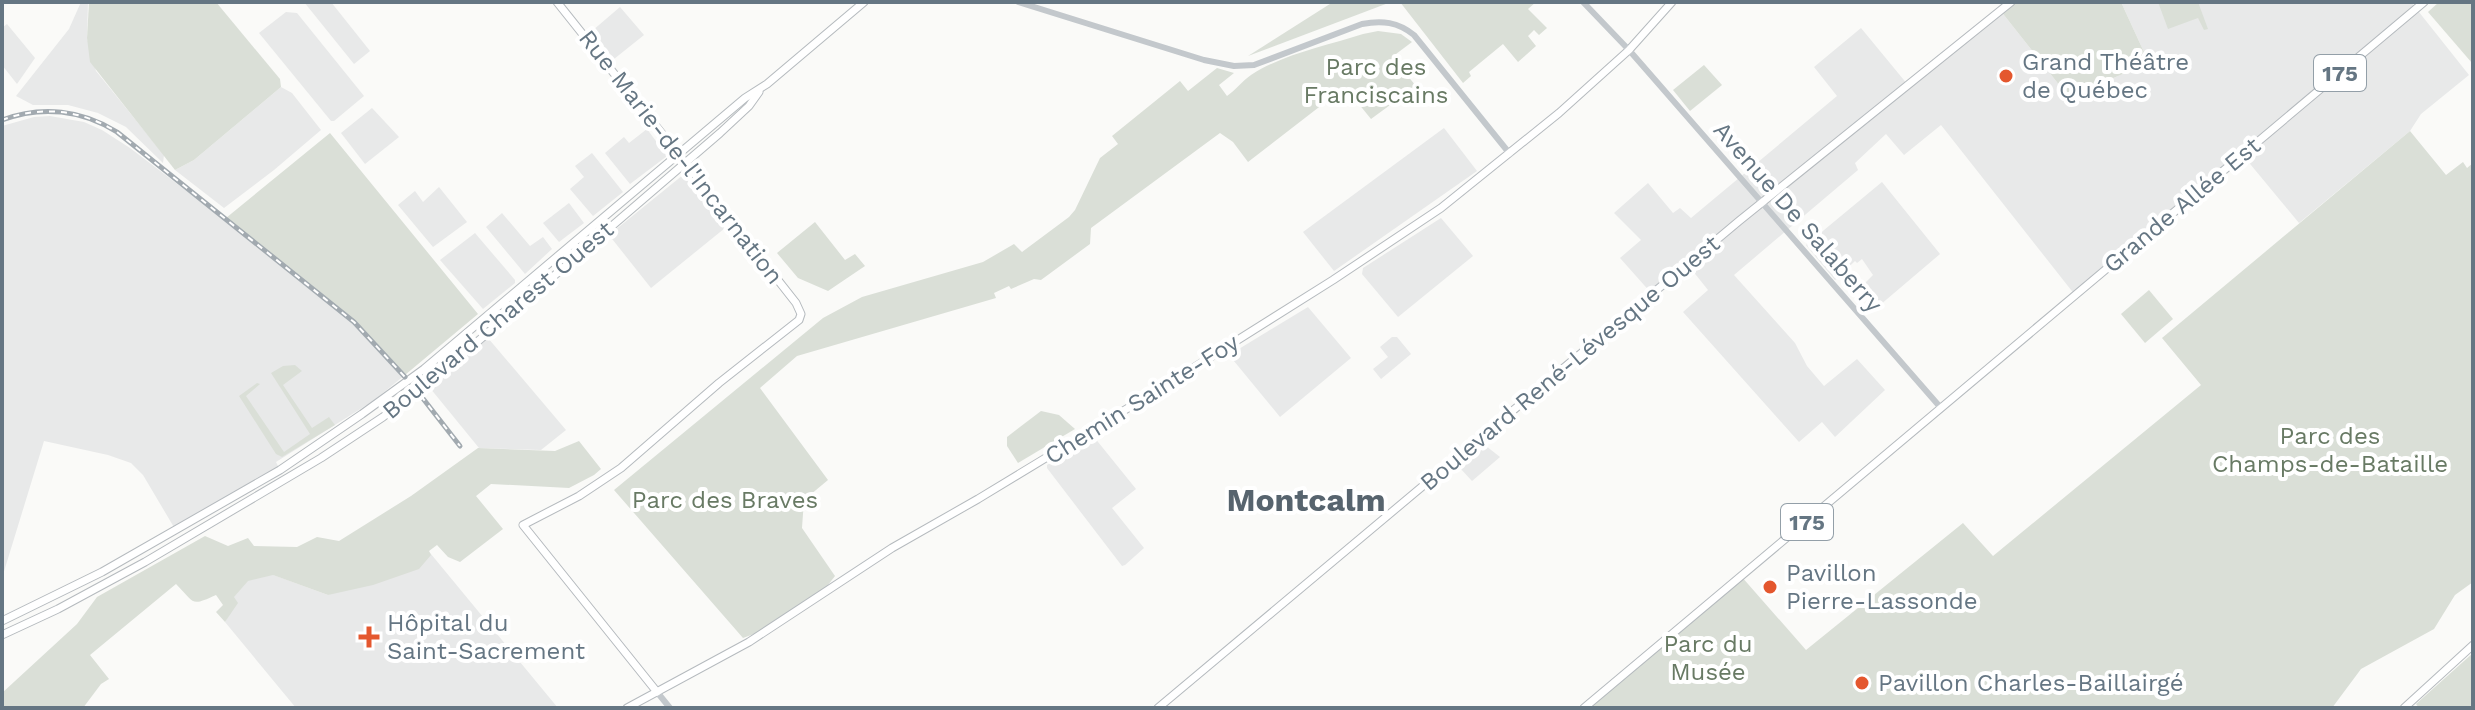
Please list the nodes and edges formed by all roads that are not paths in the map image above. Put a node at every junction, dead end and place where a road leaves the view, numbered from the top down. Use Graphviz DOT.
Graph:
graph roads {
  1 [pos="557,2"];
  2 [pos="864,2"];
  3 [pos="1018,2"];
  4 [pos="1583,2"];
  5 [pos="1672,2"];
  6 [pos="2011,2"];
  7 [pos="2424,2"];
  8 [pos="1629,50"];
  9 [pos="760,90"];
  10 [pos="1510,154"];
  11 [pos="679,155"];
  12 [pos="685,162"];
  13 [pos="1761,202"];
  14 [pos="1941,408"];
  15 [pos="2,621"];
  16 [pos="2,635"];
  17 [pos="2473,645"];
  18 [pos="657,692"];
  19 [pos="627,708"];
  20 [pos="670,708"];
  21 [pos="1158,708"];
  22 [pos="1584,708"];
  23 [pos="2404,708"];
  1 -- 11 [label="main road, Rue Marie-de-l'Incarnation"];
  2 -- 9 [label="main road, Boulevard Charest Ouest"];
  3 -- 10 [label="street"];
  4 -- 8 [label="street, Avenue De Salaberry"];
  5 -- 8 [label="main road, Chemin Sainte-Foy"];
  6 -- 13 [label="main road, Boulevard René-Lévesque Ouest"];
  7 -- 14 [label="main road, Grande Allée Est / 175"];
  8 -- 10 [label="main road, Chemin Sainte-Foy"];
  8 -- 13 [label="street, Avenue De Salaberry"];
  9 -- 11 [label="main road, Boulevard Charest Ouest"];
  9 -- 12 [label="main road, Boulevard Charest Ouest"];
  10 -- 18 [label="main road, Chemin Sainte-Foy"];
  11 -- 12 [label="street, Rue Marie-de-l'Incarnation"];
  11 -- 15 [label="main road, Boulevard Charest Ouest"];
  12 -- 16 [label="main road, Boulevard Charest Ouest"];
  12 -- 18 [label="main road, Rue Marie-de-l'Incarnation"];
  13 -- 14 [label="street, Avenue De Salaberry"];
  13 -- 21 [label="main road, Boulevard René-Lévesque Ouest"];
  14 -- 22 [label="main road, 175"];
  17 -- 23 [label="main road"];
  18 -- 19 [label="main road, Chemin Sainte-Foy"];
  18 -- 20 [label="street"];
}
